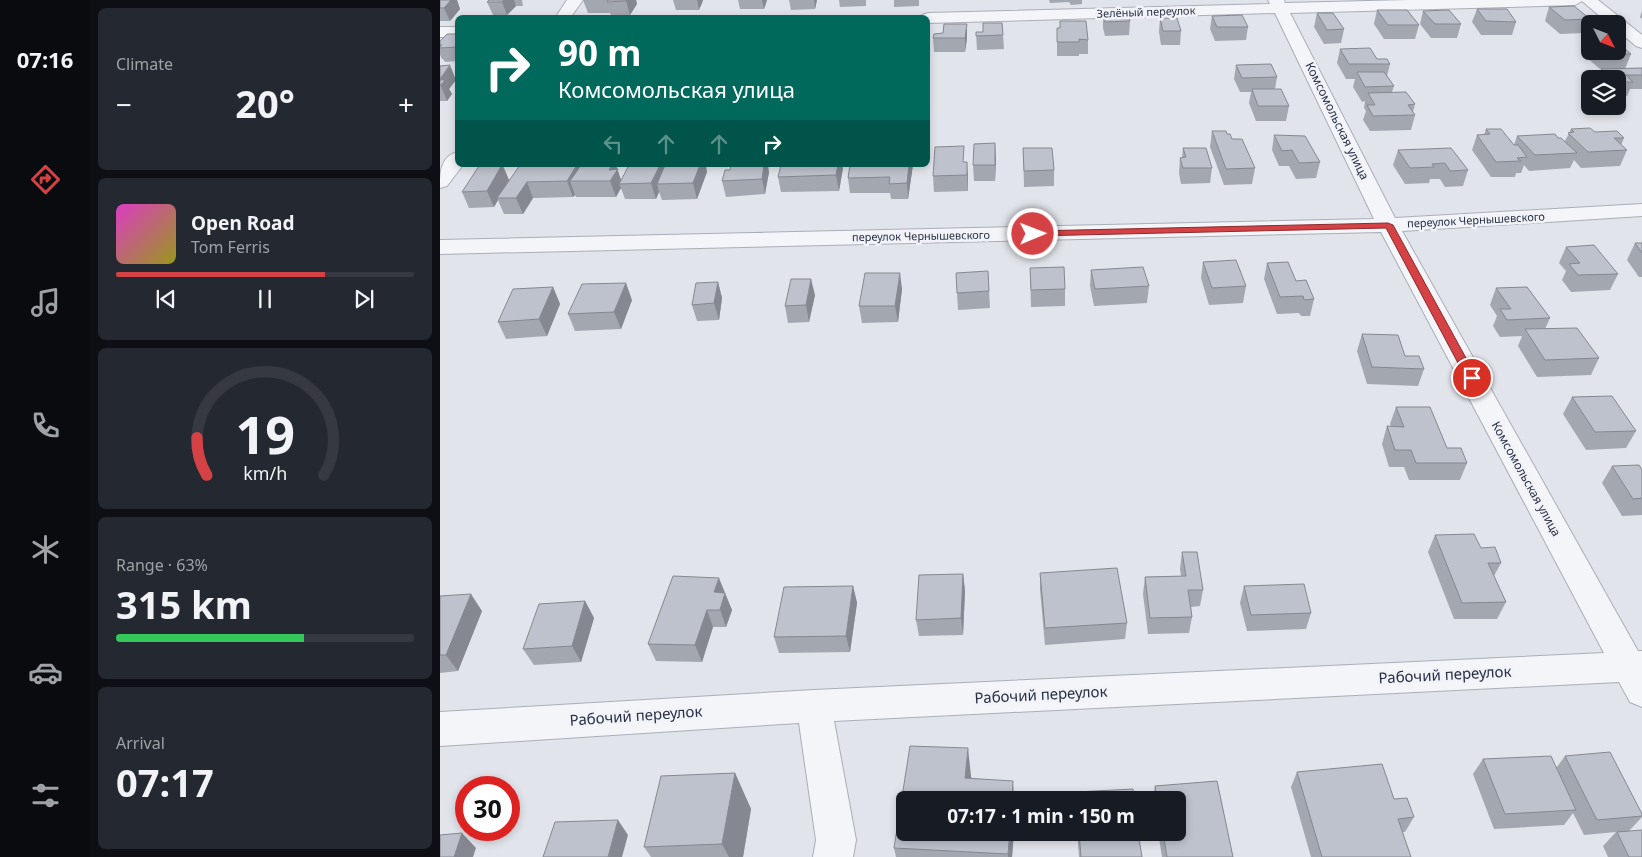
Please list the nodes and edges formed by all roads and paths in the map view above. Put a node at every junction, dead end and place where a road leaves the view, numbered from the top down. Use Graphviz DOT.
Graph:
graph roads {
  1 [pos="575,0"];
  2 [pos="1575,0"];
  3 [pos="1590,0"];
  4 [pos="1279,4"];
  5 [pos="564,15"];
  6 [pos="930,18"];
  7 [pos="440,32"];
  8 [pos="455,32"];
  9 [pos="1642,43"];
  10 [pos="455,162"];
  11 [pos="440,182"];
  12 [pos="1642,210"];
  13 [pos="1388,225"];
  14 [pos="440,247"];
  15 [pos="1637,674"];
  16 [pos="814,706"];
  17 [pos="440,729"];
  18 [pos="833,857"];
  1 -- 5 [label="street"];
  2 -- 4 [label="street, Зелёный переулок"];
  3 -- 9 [label="street"];
  4 -- 6 [label="street, Зелёный переулок"];
  4 -- 13 [label="street, Комсомольская улица"];
  7 -- 8 [label="street"];
  10 -- 11 [label="street"];
  12 -- 13 [label="street, переулок Чернышевского"];
  13 -- 14 [label="street, переулок Чернышевского"];
  13 -- 15 [label="street, Комсомольская улица"];
  15 -- 16 [label="street, Рабочий переулок"];
  16 -- 17 [label="street, Рабочий переулок"];
  16 -- 18 [label="street"];
}
